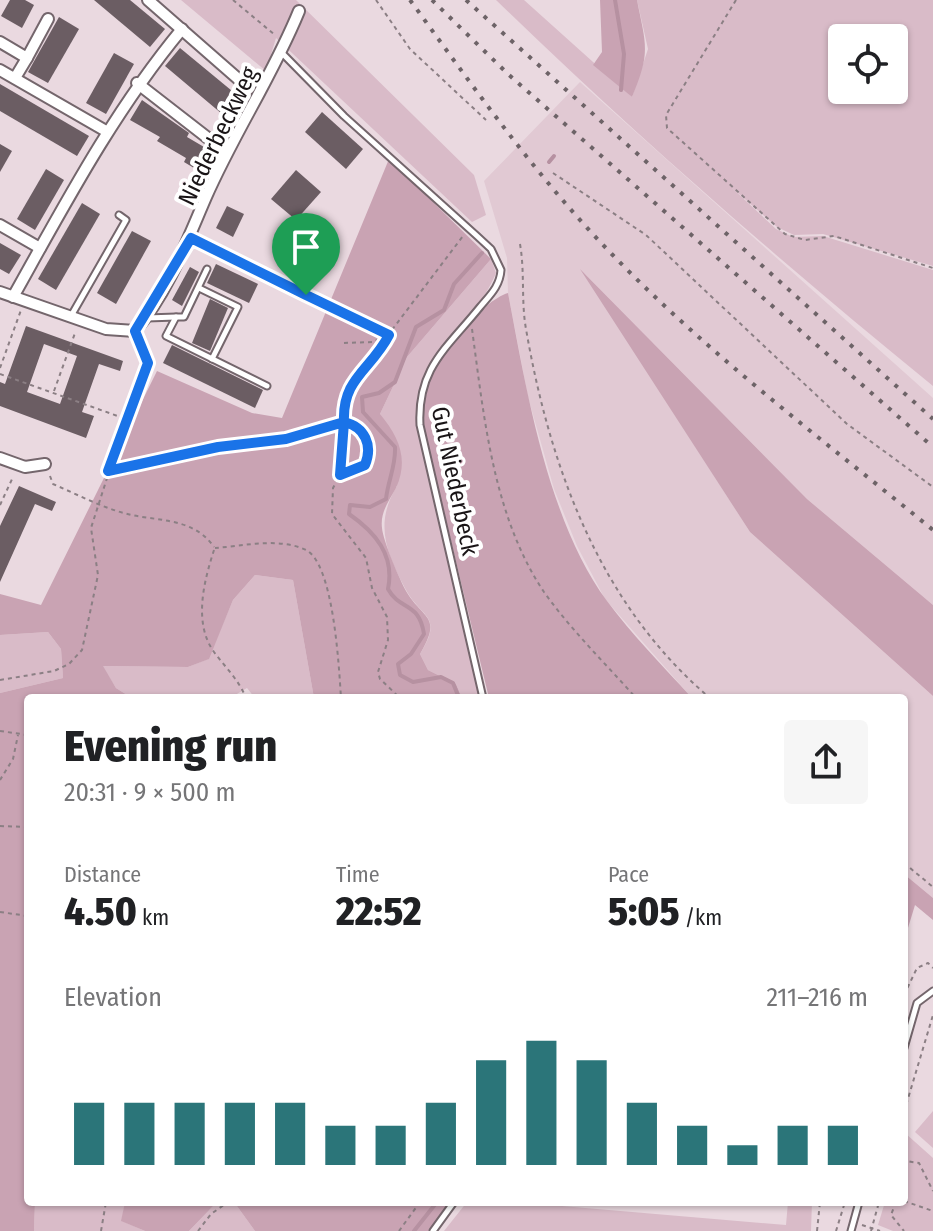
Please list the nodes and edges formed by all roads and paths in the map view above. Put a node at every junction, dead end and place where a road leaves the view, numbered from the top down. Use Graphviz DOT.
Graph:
graph roads {
  1 [pos="148,0"];
  2 [pos="233,0"];
  3 [pos="376,0"];
  4 [pos="736,0"];
  5 [pos="299,11"];
  6 [pos="48,19"];
  7 [pos="182,29"];
  8 [pos="0,42"];
  9 [pos="284,48"];
  10 [pos="27,58"];
  11 [pos="0,70"];
  12 [pos="15,78"];
  13 [pos="137,83"];
  14 [pos="250,83"];
  15 [pos="486,120"];
  16 [pos="106,131"];
  17 [pos="222,149"];
  18 [pos="553,173"];
  19 [pos="119,215"];
  20 [pos="0,225"];
  21 [pos="469,229"];
  22 [pos="191,238"];
  23 [pos="520,244"];
  24 [pos="40,248"];
  25 [pos="933,268"];
  26 [pos="207,269"];
  27 [pos="199,288"];
  28 [pos="0,292"];
  29 [pos="13,297"];
  30 [pos="24,301"];
  31 [pos="176,317"];
  32 [pos="146,318"];
  33 [pos="75,319"];
  34 [pos="471,319"];
  35 [pos="135,331"];
  36 [pos="389,335"];
  37 [pos="344,343"];
  38 [pos="212,359"];
  39 [pos="0,368"];
  40 [pos="0,374"];
  41 [pos="267,386"];
  42 [pos="53,393"];
  43 [pos="126,419"];
  44 [pos="344,422"];
  45 [pos="0,458"];
  46 [pos="45,464"];
  47 [pos="19,465"];
  48 [pos="108,471"];
  49 [pos="340,475"];
  50 [pos="933,487"];
  51 [pos="98,503"];
  52 [pos="0,505"];
  53 [pos="215,548"];
  54 [pos="0,680"];
  55 [pos="243,694"];
  56 [pos="341,694"];
  57 [pos="396,694"];
  58 [pos="482,694"];
  59 [pos="633,694"];
  60 [pos="706,694"];
  61 [pos="0,731"];
  62 [pos="18,735"];
  63 [pos="24,735"];
  64 [pos="0,780"];
  65 [pos="0,826"];
  66 [pos="24,827"];
  67 [pos="908,866"];
  68 [pos="933,887"];
  69 [pos="0,912"];
  70 [pos="24,915"];
  71 [pos="933,968"];
  72 [pos="908,987"];
  73 [pos="933,991"];
  74 [pos="933,1015"];
  75 [pos="908,1034"];
  76 [pos="908,1099"];
  77 [pos="908,1161"];
  78 [pos="933,1191"];
  79 [pos="908,1202"];
  80 [pos="105,1206"];
  81 [pos="222,1206"];
  82 [pos="417,1206"];
  83 [pos="451,1206"];
  84 [pos="820,1206"];
  85 [pos="844,1206"];
  86 [pos="858,1206"];
  87 [pos="878,1206"];
  88 [pos="894,1206"];
  89 [pos="933,1211"];
  90 [pos="854,1222"];
  91 [pos="871,1230"];
  92 [pos="101,1231"];
  93 [pos="198,1231"];
  94 [pos="399,1231"];
  95 [pos="433,1231"];
  96 [pos="817,1231"];
  97 [pos="836,1231"];
  98 [pos="851,1231"];
  99 [pos="880,1231"];
  100 [pos="904,1231"];
  1 -- 7 [label="street"];
  2 -- 9 [label="path"];
  3 -- 15 [label="path"];
  4 -- 25 [label="path"];
  5 -- 9 [label="street, Niederbeckweg"];
  6 -- 10 [label="street"];
  7 -- 13 [label="street"];
  7 -- 14 [label="street"];
  8 -- 10 [label="street"];
  9 -- 21 [label="lane, Gut Niederbeck"];
  9 -- 22 [label="street, Niederbeckweg"];
  10 -- 12 [label="street"];
  11 -- 12 [label="street"];
  12 -- 16 [label="street"];
  13 -- 16 [label="street"];
  13 -- 17 [label="street"];
  16 -- 24 [label="street"];
  18 -- 50 [label="path"];
  19 -- 33 [label="lane"];
  20 -- 24 [label="street"];
  21 -- 34 [label="lane, Gut Niederbeck"];
  21 -- 36 [label="path"];
  22 -- 32 [label="street, Niederbeckweg"];
  22 -- 36 [label="path"];
  23 -- 60 [label="path"];
  24 -- 29 [label="street"];
  26 -- 27 [label="lane"];
  27 -- 31 [label="lane"];
  27 -- 38 [label="lane"];
  28 -- 29 [label="street"];
  29 -- 30 [label="street"];
  30 -- 33 [label="street"];
  30 -- 39 [label="path"];
  31 -- 32 [label="lane"];
  31 -- 38 [label="lane"];
  32 -- 35 [label="street, Niederbeckweg"];
  33 -- 35 [label="street"];
  33 -- 42 [label="path"];
  34 -- 58 [label="lane, Gut Niederbeck"];
  34 -- 59 [label="path"];
  35 -- 43 [label="path"];
  36 -- 37 [label="path"];
  36 -- 44 [label="path"];
  38 -- 41 [label="lane"];
  40 -- 42 [label="path"];
  42 -- 43 [label="path"];
  43 -- 48 [label="path"];
  44 -- 48 [label="path"];
  44 -- 49 [label="path"];
  44 -- 49 [label="path"];
  45 -- 47 [label="street"];
  46 -- 47 [label="street"];
  46 -- 51 [label="path"];
  47 -- 52 [label="path"];
  48 -- 51 [label="path"];
  49 -- 57 [label="path"];
  51 -- 53 [label="path"];
  51 -- 54 [label="path"];
  53 -- 55 [label="path"];
  53 -- 56 [label="path"];
  61 -- 62 [label="path"];
  62 -- 63 [label="path"];
  62 -- 64 [label="path"];
  65 -- 66 [label="path"];
  67 -- 68 [label="path"];
  69 -- 70 [label="path"];
  71 -- 72 [label="path"];
  73 -- 75 [label="lane"];
  74 -- 76 [label="path"];
  77 -- 78 [label="path"];
  79 -- 89 [label="path"];
  80 -- 92 [label="path"];
  81 -- 93 [label="path"];
  82 -- 94 [label="path"];
  83 -- 95 [label="lane"];
  84 -- 96 [label="path"];
  85 -- 97 [label="path"];
  86 -- 90 [label="lane"];
  87 -- 91 [label="path"];
  88 -- 100 [label="path"];
  90 -- 91 [label="path"];
  90 -- 98 [label="lane"];
  91 -- 99 [label="path"];
}
